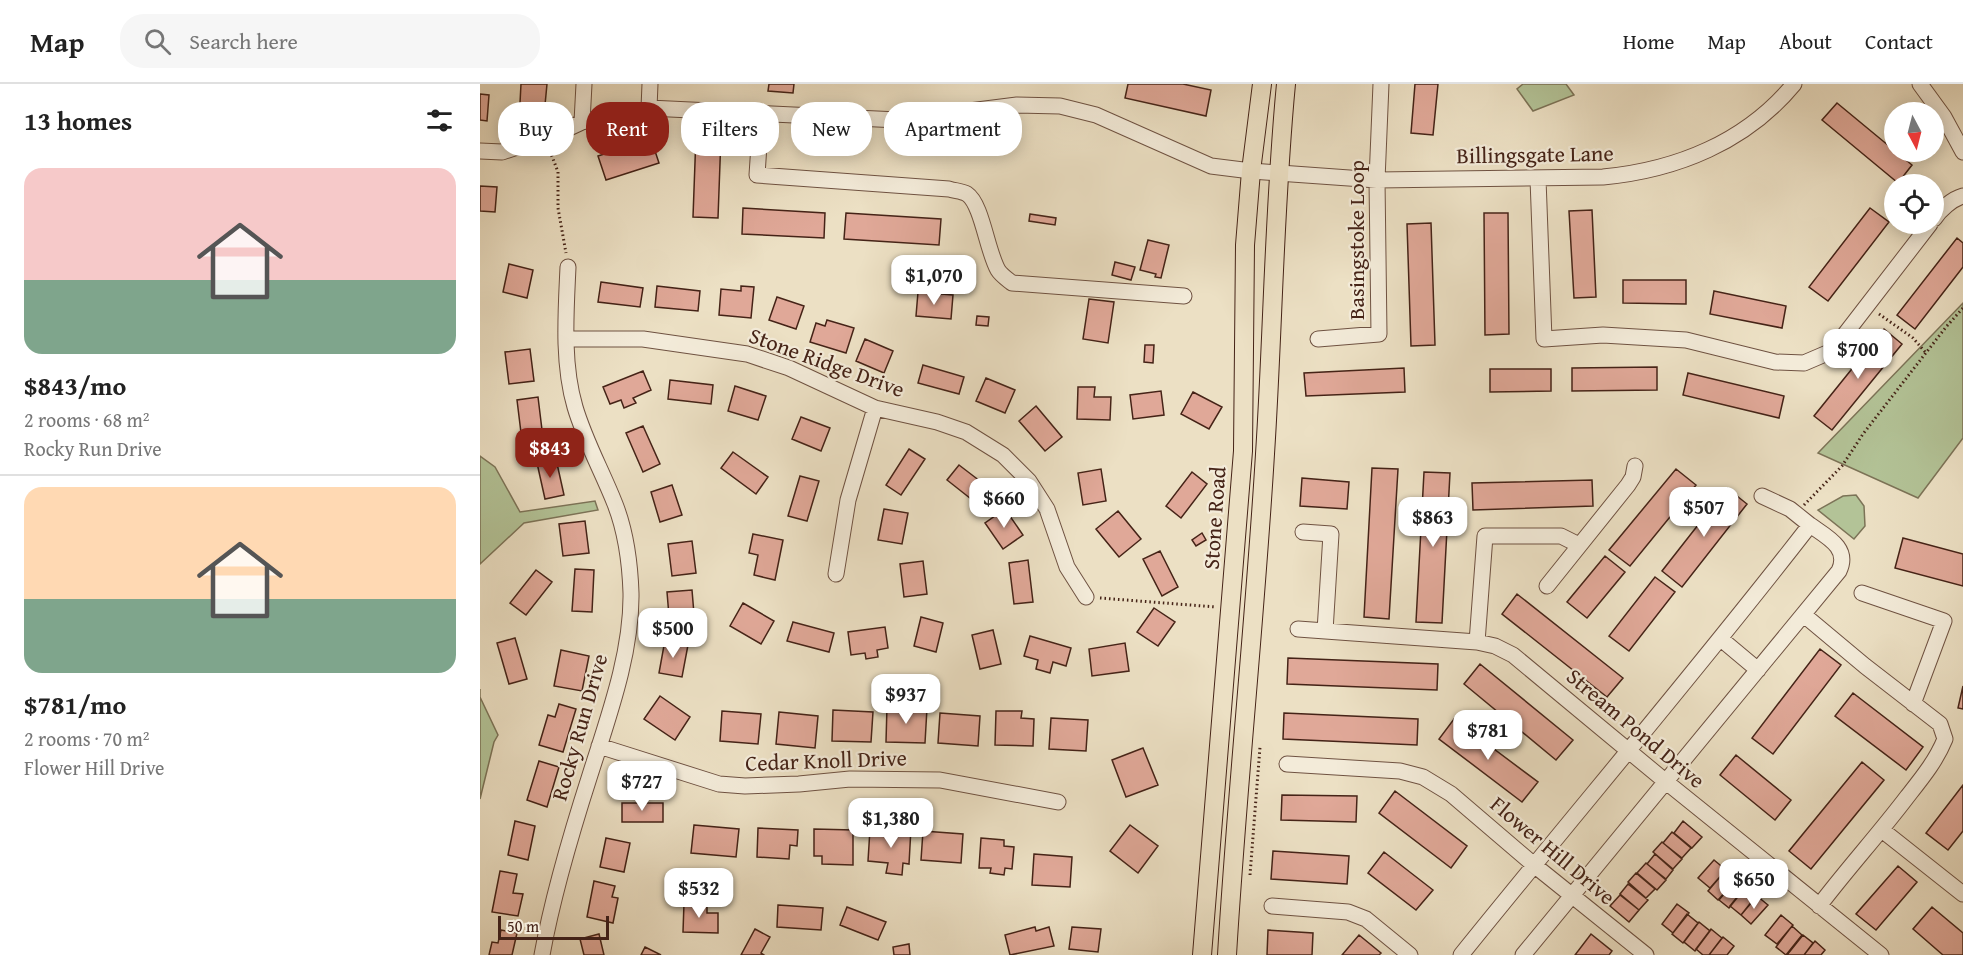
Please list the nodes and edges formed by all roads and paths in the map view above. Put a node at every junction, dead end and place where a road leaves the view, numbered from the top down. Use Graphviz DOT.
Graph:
graph roads {
  1 [pos="584,84"];
  2 [pos="650,84"];
  3 [pos="1262,84"];
  4 [pos="1286,84"];
  5 [pos="1381,84"];
  6 [pos="1794,84"];
  7 [pos="1920,84"];
  8 [pos="648,102"];
  9 [pos="779,116"];
  10 [pos="586,121"];
  11 [pos="582,122"];
  12 [pos="574,125"];
  13 [pos="480,151"];
  14 [pos="498,152"];
  15 [pos="1963,152"];
  16 [pos="552,156"];
  17 [pos="758,156"];
  18 [pos="1251,171"];
  19 [pos="1278,173"];
  20 [pos="1538,179"];
  21 [pos="1377,180"];
  22 [pos="1963,196"];
  23 [pos="1944,208"];
  24 [pos="1922,234"];
  25 [pos="568,267"];
  26 [pos="1184,296"];
  27 [pos="1867,305"];
  28 [pos="1963,308"];
  29 [pos="567,339"];
  30 [pos="1318,339"];
  31 [pos="1926,352"];
  32 [pos="875,408"];
  33 [pos="1635,466"];
  34 [pos="1762,496"];
  35 [pos="1796,513"];
  36 [pos="1810,525"];
  37 [pos="1303,532"];
  38 [pos="1579,545"];
  39 [pos="836,574"];
  40 [pos="1547,586"];
  41 [pos="1862,593"];
  42 [pos="1086,597"];
  43 [pos="1232,608"];
  44 [pos="1804,615"];
  45 [pos="1298,629"];
  46 [pos="1325,631"];
  47 [pos="1722,639"];
  48 [pos="1477,642"];
  49 [pos="1758,670"];
  50 [pos="1913,704"];
  51 [pos="599,746"];
  52 [pos="1628,750"];
  53 [pos="1287,764"];
  54 [pos="1665,781"];
  55 [pos="1058,802"];
  56 [pos="1882,830"];
  57 [pos="1534,865"];
  58 [pos="1571,894"];
  59 [pos="1963,894"];
  60 [pos="1272,906"];
  61 [pos="1819,906"];
  62 [pos="542,955"];
  63 [pos="1202,955"];
  64 [pos="1227,955"];
  65 [pos="1410,955"];
  66 [pos="1461,955"];
  67 [pos="1523,955"];
  68 [pos="1646,955"];
  69 [pos="1881,955"];
  1 -- 11 [label="street"];
  2 -- 8 [label="street"];
  3 -- 18 [label="main road, Stone Road"];
  4 -- 19 [label="main road, Stone Road"];
  5 -- 21 [label="street, Basingstoke Loop"];
  6 -- 20 [label="street, Billingsgate Lane"];
  7 -- 15 [label="street"];
  9 -- 18 [label="street, Billingsgate Lane"];
  10 -- 11 [label="street, Billingsgate Lane"];
  11 -- 12 [label="street, Billingsgate Lane"];
  13 -- 14 [label="street, Billingsgate Lane"];
  16 -- 25 [label="path"];
  17 -- 26 [label="street"];
  18 -- 19 [label="street, Billingsgate Lane"];
  18 -- 43 [label="main road, Stone Road"];
  19 -- 21 [label="street, Billingsgate Lane"];
  19 -- 64 [label="main road, Stone Road"];
  20 -- 21 [label="street, Billingsgate Lane"];
  20 -- 27 [label="street"];
  21 -- 30 [label="street, Basingstoke Loop"];
  22 -- 23 [label="street"];
  24 -- 27 [label="street"];
  25 -- 29 [label="street, Rocky Run Drive"];
  27 -- 31 [label="path"];
  28 -- 31 [label="path"];
  29 -- 32 [label="street, Stone Ridge Drive"];
  29 -- 51 [label="street, Rocky Run Drive"];
  31 -- 35 [label="path"];
  32 -- 39 [label="street"];
  32 -- 42 [label="street, Stone Ridge Drive"];
  33 -- 38 [label="street"];
  34 -- 35 [label="street"];
  35 -- 36 [label="street"];
  36 -- 44 [label="street"];
  36 -- 47 [label="street"];
  37 -- 46 [label="street"];
  38 -- 40 [label="street"];
  38 -- 48 [label="street"];
  41 -- 50 [label="street"];
  42 -- 43 [label="path"];
  43 -- 63 [label="main road, Stone Road"];
  44 -- 49 [label="street"];
  44 -- 50 [label="street"];
  45 -- 46 [label="street, Stream Pond Drive"];
  46 -- 48 [label="street, Stream Pond Drive"];
  47 -- 49 [label="street"];
  47 -- 52 [label="street"];
  48 -- 52 [label="street, Stream Pond Drive"];
  49 -- 54 [label="street"];
  50 -- 56 [label="street"];
  51 -- 55 [label="street, Cedar Knoll Drive"];
  51 -- 62 [label="street, Rocky Run Drive"];
  52 -- 54 [label="street, Stream Pond Drive"];
  52 -- 57 [label="street"];
  53 -- 57 [label="street, Flower Hill Drive"];
  54 -- 58 [label="street"];
  54 -- 61 [label="street, Stream Pond Drive"];
  56 -- 59 [label="street"];
  56 -- 61 [label="street"];
  57 -- 58 [label="street, Flower Hill Drive"];
  57 -- 66 [label="street"];
  58 -- 67 [label="street"];
  58 -- 68 [label="street, Flower Hill Drive"];
  60 -- 65 [label="street"];
  61 -- 69 [label="street, Stream Pond Drive"];
}
